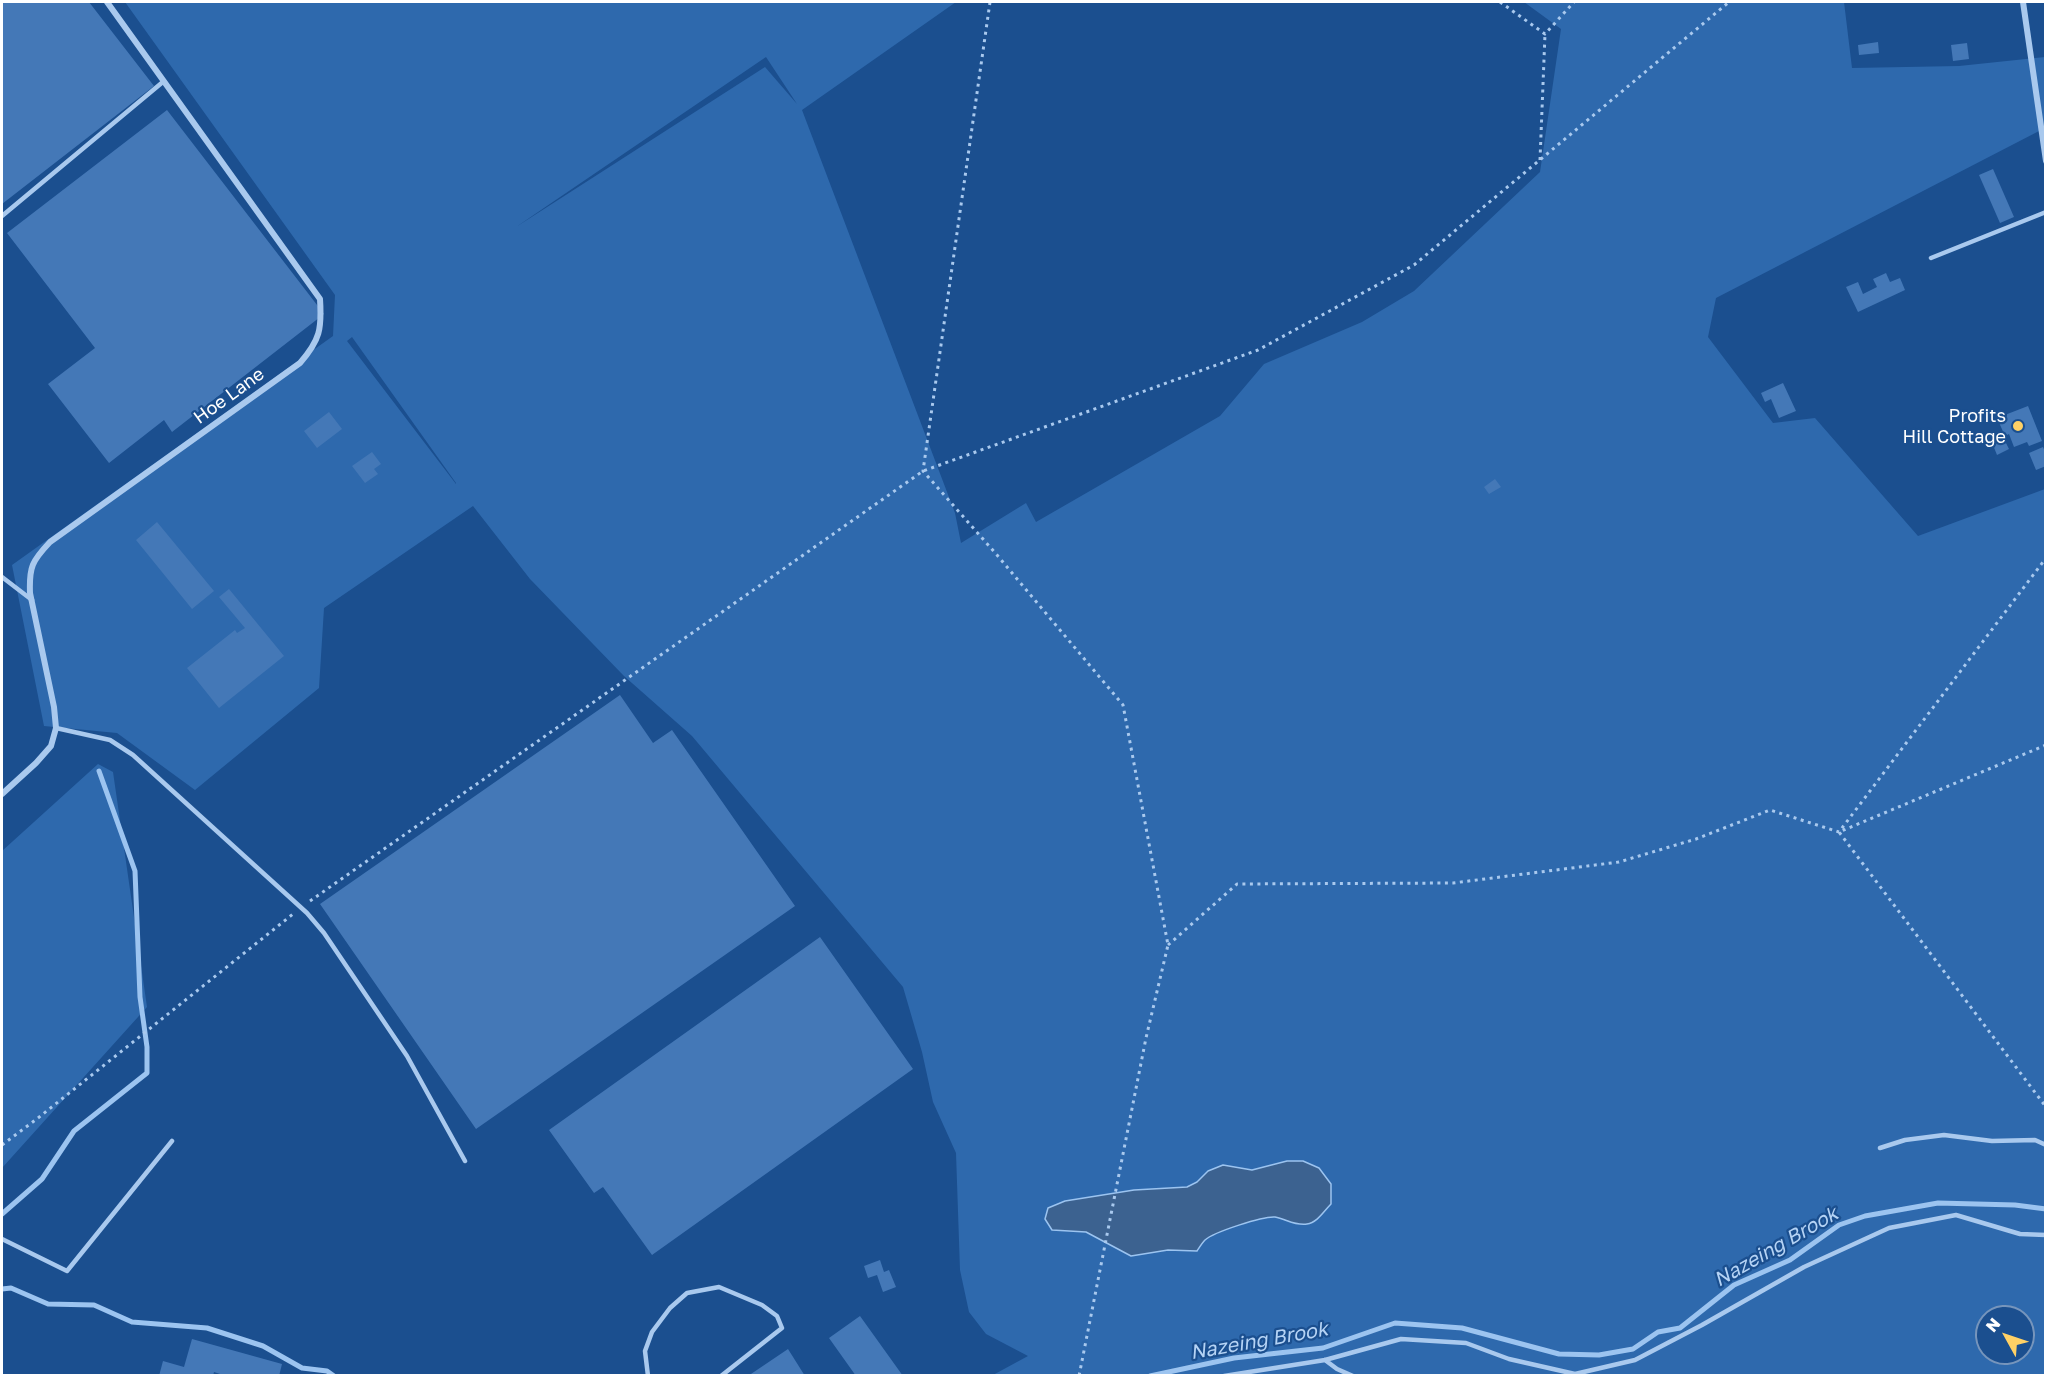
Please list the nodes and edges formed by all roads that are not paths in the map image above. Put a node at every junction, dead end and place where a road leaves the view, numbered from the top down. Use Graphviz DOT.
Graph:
graph roads {
  1 [pos="107,2"];
  2 [pos="2023,2"];
  3 [pos="164,81"];
  4 [pos="2046,161"];
  5 [pos="2046,213"];
  6 [pos="2,216"];
  7 [pos="1930,258"];
  8 [pos="2,577"];
  9 [pos="32,600"];
  10 [pos="56,728"];
  11 [pos="2,794"];
  12 [pos="172,1141"];
  13 [pos="2046,1145"];
  14 [pos="1880,1148"];
  15 [pos="465,1161"];
  16 [pos="2046,1235"];
  17 [pos="2,1239"];
  18 [pos="1325,1360"];
  19 [pos="648,1376"];
  20 [pos="721,1376"];
  21 [pos="1224,1376"];
  22 [pos="1353,1376"];
  1 -- 3 [label="street, Hoe Lane"];
  2 -- 4 [label="street"];
  3 -- 6 [label="lane"];
  3 -- 9 [label="street, Hoe Lane"];
  5 -- 7 [label="lane"];
  8 -- 9 [label="lane"];
  9 -- 10 [label="street, Hoe Lane"];
  10 -- 11 [label="street"];
  10 -- 15 [label="lane"];
  12 -- 17 [label="lane"];
  13 -- 14 [label="lane"];
  16 -- 18 [label="lane"];
  18 -- 21 [label="lane"];
  18 -- 22 [label="lane"];
  19 -- 20 [label="lane"];
}
